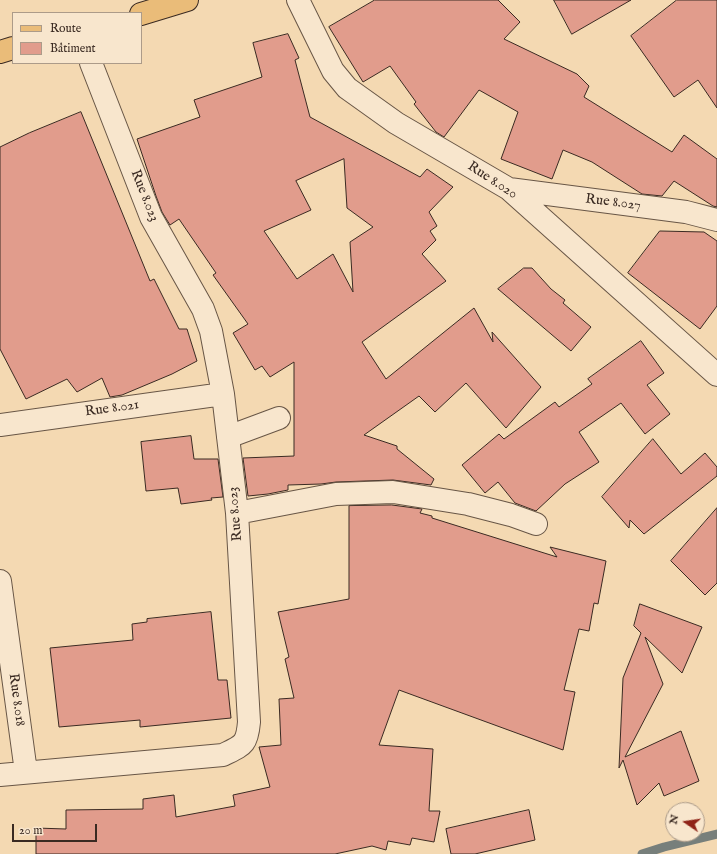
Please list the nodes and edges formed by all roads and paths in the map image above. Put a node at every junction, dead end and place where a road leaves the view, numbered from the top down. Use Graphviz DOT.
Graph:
graph roads {
  1 [pos="187,0"];
  2 [pos="298,0"];
  3 [pos="142,14"];
  4 [pos="12,48"];
  5 [pos="0,52"];
  6 [pos="92,64"];
  7 [pos="509,189"];
  8 [pos="717,220"];
  9 [pos="717,375"];
  10 [pos="223,394"];
  11 [pos="279,418"];
  12 [pos="0,424"];
  13 [pos="228,437"];
  14 [pos="237,513"];
  15 [pos="536,524"];
  16 [pos="0,582"];
  17 [pos="26,772"];
  18 [pos="0,774"];
  1 -- 3 [label="main road"];
  2 -- 7 [label="street, Rue 8.020"];
  4 -- 5 [label="main road"];
  6 -- 10 [label="street, Rue 8.023"];
  7 -- 8 [label="street, Rue 8.027"];
  7 -- 9 [label="street, Rue 8.020"];
  10 -- 12 [label="street, Rue 8.021"];
  10 -- 13 [label="street, Rue 8.023"];
  11 -- 13 [label="street"];
  13 -- 14 [label="street, Rue 8.023"];
  14 -- 15 [label="street"];
  14 -- 17 [label="street, Rue 8.023"];
  16 -- 17 [label="street, Rue 8.018"];
  17 -- 18 [label="street, Rue 8.023"];
}
